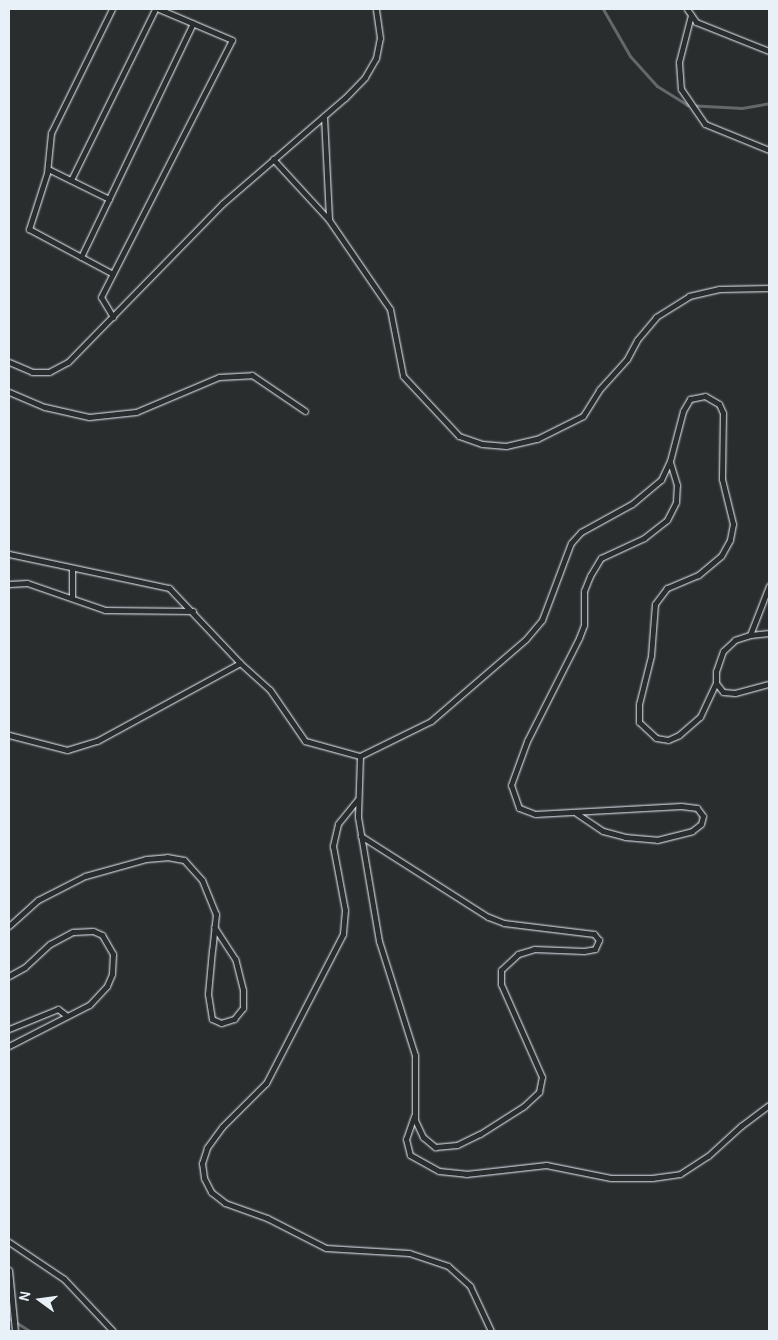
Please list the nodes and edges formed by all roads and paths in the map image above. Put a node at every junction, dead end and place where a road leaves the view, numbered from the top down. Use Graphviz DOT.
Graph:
graph roads {
  1 [pos="112,9"];
  2 [pos="155,9"];
  3 [pos="159,9"];
  4 [pos="376,9"];
  5 [pos="687,9"];
  6 [pos="691,15"];
  7 [pos="193,23"];
  8 [pos="769,51"];
  9 [pos="324,116"];
  10 [pos="769,150"];
  11 [pos="273,159"];
  12 [pos="48,169"];
  13 [pos="71,180"];
  14 [pos="109,199"];
  15 [pos="329,220"];
  16 [pos="81,257"];
  17 [pos="113,274"];
  18 [pos="769,288"];
  19 [pos="113,317"];
  20 [pos="9,362"];
  21 [pos="9,392"];
  22 [pos="305,411"];
  23 [pos="670,462"];
  24 [pos="9,554"];
  25 [pos="72,568"];
  26 [pos="9,584"];
  27 [pos="769,586"];
  28 [pos="72,597"];
  29 [pos="193,611"];
  30 [pos="769,633"];
  31 [pos="750,635"];
  32 [pos="240,663"];
  33 [pos="716,683"];
  34 [pos="769,684"];
  35 [pos="9,735"];
  36 [pos="360,756"];
  37 [pos="359,799"];
  38 [pos="576,813"];
  39 [pos="361,836"];
  40 [pos="9,926"];
  41 [pos="214,927"];
  42 [pos="9,976"];
  43 [pos="67,1016"];
  44 [pos="9,1030"];
  45 [pos="9,1046"];
  46 [pos="769,1105"];
  47 [pos="415,1116"];
  48 [pos="9,1242"];
  49 [pos="9,1270"];
  50 [pos="15,1331"];
  51 [pos="113,1331"];
  52 [pos="491,1331"];
  1 -- 12 [label="lane"];
  2 -- 13 [label="lane"];
  3 -- 7 [label="lane"];
  4 -- 9 [label="lane"];
  5 -- 6 [label="lane"];
  6 -- 8 [label="lane"];
  6 -- 10 [label="lane"];
  7 -- 14 [label="lane"];
  7 -- 17 [label="lane"];
  9 -- 11 [label="lane"];
  9 -- 15 [label="lane"];
  11 -- 15 [label="lane"];
  11 -- 19 [label="lane"];
  12 -- 13 [label="lane"];
  12 -- 16 [label="lane"];
  13 -- 14 [label="lane"];
  14 -- 16 [label="lane"];
  15 -- 18 [label="lane"];
  16 -- 17 [label="lane"];
  17 -- 19 [label="lane"];
  19 -- 20 [label="lane"];
  21 -- 22 [label="lane"];
  23 -- 33 [label="lane"];
  23 -- 36 [label="lane"];
  23 -- 38 [label="lane"];
  24 -- 25 [label="lane"];
  25 -- 28 [label="lane"];
  25 -- 29 [label="lane"];
  26 -- 28 [label="lane"];
  27 -- 31 [label="lane"];
  28 -- 29 [label="lane"];
  29 -- 32 [label="lane"];
  30 -- 31 [label="lane"];
  31 -- 33 [label="lane"];
  32 -- 35 [label="lane"];
  32 -- 36 [label="lane"];
  33 -- 34 [label="lane"];
  36 -- 37 [label="lane"];
  37 -- 39 [label="lane"];
  37 -- 52 [label="lane"];
  38 -- 38 [label="lane"];
  39 -- 47 [label="lane"];
  39 -- 47 [label="lane"];
  40 -- 41 [label="lane"];
  41 -- 41 [label="lane"];
  42 -- 43 [label="lane"];
  43 -- 44 [label="lane"];
  43 -- 45 [label="lane"];
  46 -- 47 [label="lane"];
  48 -- 51 [label="lane"];
  49 -- 50 [label="lane"];
}
